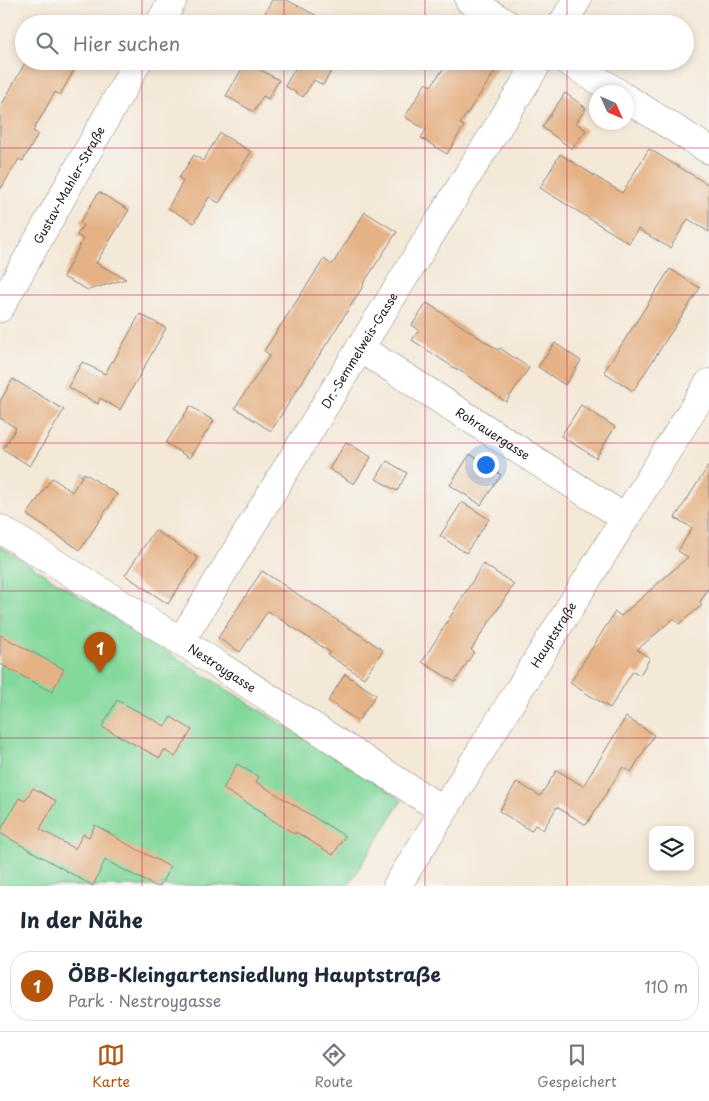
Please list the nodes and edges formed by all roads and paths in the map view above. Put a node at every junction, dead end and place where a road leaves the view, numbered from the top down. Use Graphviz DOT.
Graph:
graph roads {
  1 [pos="173,0"];
  2 [pos="469,0"];
  3 [pos="577,0"];
  4 [pos="164,15"];
  5 [pos="493,15"];
  6 [pos="568,15"];
  7 [pos="133,70"];
  8 [pos="533,70"];
  9 [pos="582,70"];
  10 [pos="606,85"];
  11 [pos="634,103"];
  12 [pos="709,150"];
  13 [pos="0,308"];
  14 [pos="360,348"];
  15 [pos="709,384"];
  16 [pos="625,518"];
  17 [pos="0,529"];
  18 [pos="181,641"];
  19 [pos="444,811"];
  20 [pos="397,886"];
  1 -- 4 [label="street"];
  2 -- 5 [label="street"];
  3 -- 6 [label="street"];
  7 -- 13 [label="street, Gustav-Mahler-Straße"];
  8 -- 14 [label="street, Dr.-Semmelweis-Gasse"];
  9 -- 10 [label="street"];
  11 -- 12 [label="street"];
  14 -- 16 [label="street, Rohrauergasse"];
  14 -- 18 [label="street, Dr.-Semmelweis-Gasse"];
  15 -- 16 [label="street, Hauptstraße"];
  16 -- 19 [label="street, Hauptstraße"];
  17 -- 18 [label="street, Nestroygasse"];
  18 -- 19 [label="street, Nestroygasse"];
  19 -- 20 [label="street, Hauptstraße"];
}
